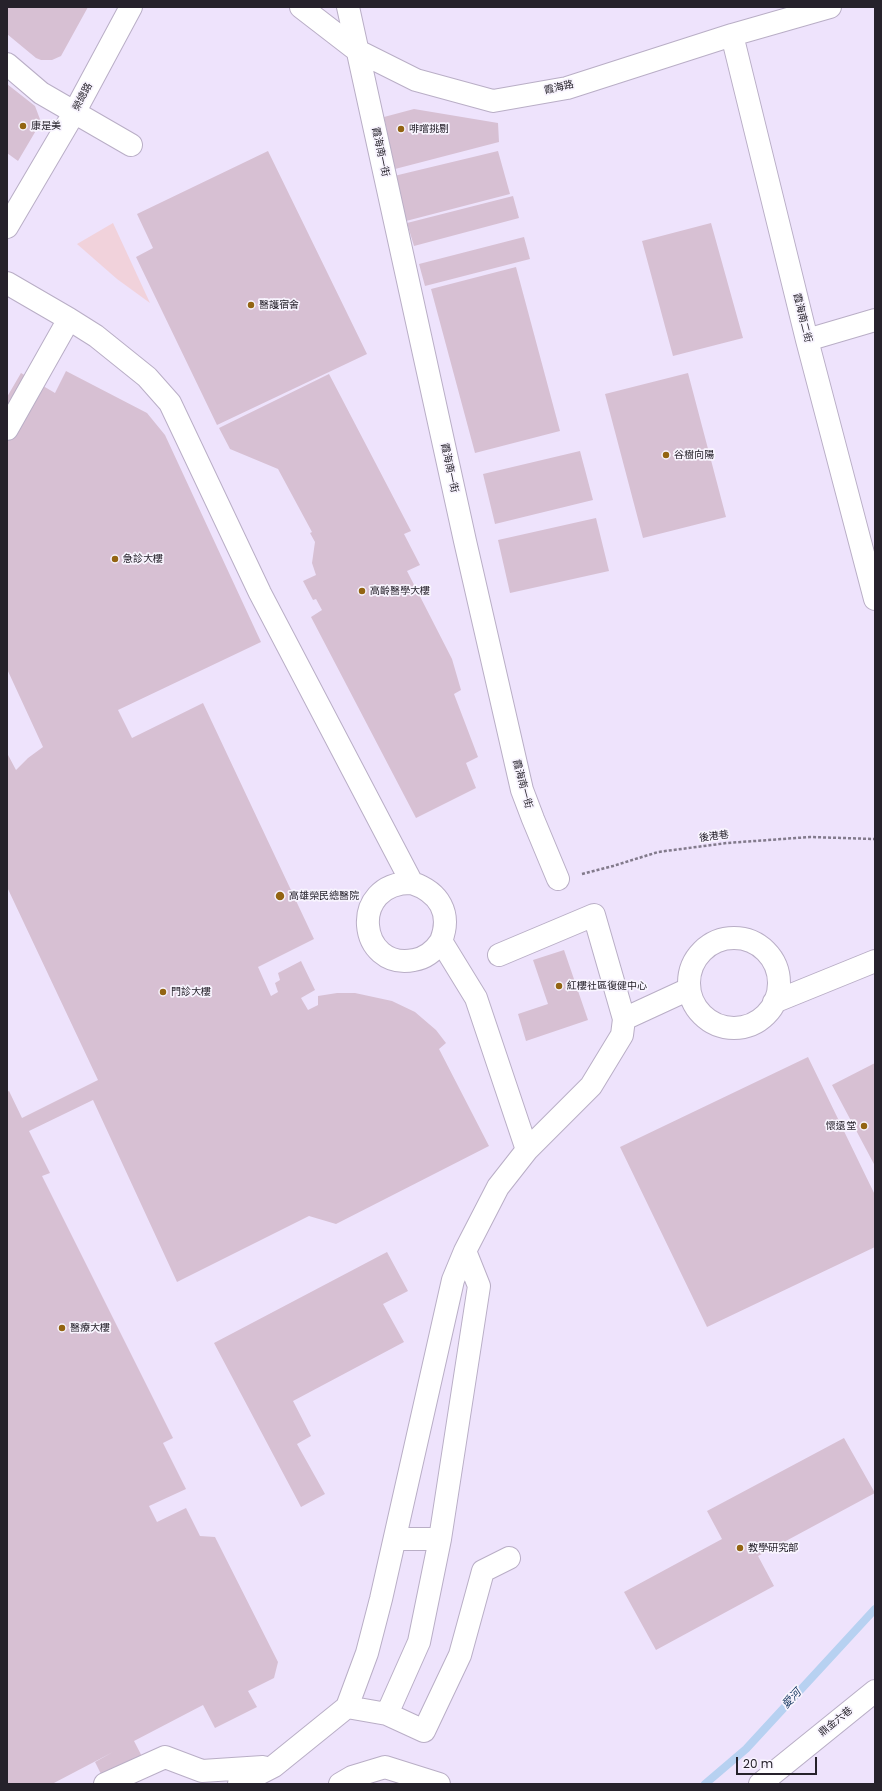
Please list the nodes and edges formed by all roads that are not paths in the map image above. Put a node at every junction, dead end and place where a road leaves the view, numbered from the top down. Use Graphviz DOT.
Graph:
graph roads {
  1 [pos="132,7"];
  2 [pos="301,7"];
  3 [pos="348,7"];
  4 [pos="830,7"];
  5 [pos="732,35"];
  6 [pos="358,52"];
  7 [pos="7,64"];
  8 [pos="74,113"];
  9 [pos="131,145"];
  10 [pos="7,227"];
  11 [pos="7,283"];
  12 [pos="69,319"];
  13 [pos="875,320"];
  14 [pos="807,340"];
  15 [pos="7,429"];
  16 [pos="875,599"];
  17 [pos="558,879"];
  18 [pos="412,884"];
  19 [pos="441,940"];
  20 [pos="499,955"];
  21 [pos="875,961"];
  22 [pos="689,989"];
  23 [pos="774,1002"];
  24 [pos="624,1019"];
  25 [pos="527,1150"];
  26 [pos="465,1251"];
  27 [pos="395,1539"];
  28 [pos="440,1539"];
  29 [pos="509,1558"];
  30 [pos="875,1691"];
  31 [pos="347,1707"];
  32 [pos="387,1714"];
  33 [pos="274,1766"];
  34 [pos="106,1784"];
  35 [pos="239,1784"];
  36 [pos="340,1784"];
  37 [pos="439,1784"];
  38 [pos="760,1784"];
  1 -- 8 [label="street, 榮總路"];
  2 -- 6 [label="street, 霞海路"];
  3 -- 6 [label="street, 霞海南一街"];
  4 -- 5 [label="street, 霞海路"];
  5 -- 6 [label="street, 霞海路"];
  5 -- 14 [label="street, 霞海南二街"];
  6 -- 17 [label="street, 霞海南一街"];
  7 -- 8 [label="street"];
  8 -- 9 [label="street"];
  8 -- 10 [label="street, 榮總路"];
  11 -- 12 [label="street"];
  12 -- 15 [label="street"];
  12 -- 18 [label="street"];
  13 -- 14 [label="street"];
  14 -- 16 [label="street, 霞海南二街"];
  18 -- 19 [label="street"];
  18 -- 19 [label="street"];
  19 -- 25 [label="street"];
  20 -- 24 [label="street"];
  21 -- 23 [label="street"];
  22 -- 23 [label="street"];
  22 -- 23 [label="street"];
  22 -- 24 [label="street"];
  24 -- 25 [label="street"];
  25 -- 26 [label="street"];
  26 -- 27 [label="street"];
  26 -- 28 [label="street"];
  27 -- 28 [label="street"];
  27 -- 31 [label="street"];
  28 -- 32 [label="street"];
  29 -- 32 [label="street"];
  30 -- 38 [label="street, 鼎金六巷"];
  31 -- 32 [label="street"];
  31 -- 33 [label="street"];
  33 -- 34 [label="street"];
  33 -- 35 [label="street"];
  36 -- 37 [label="street"];
}
